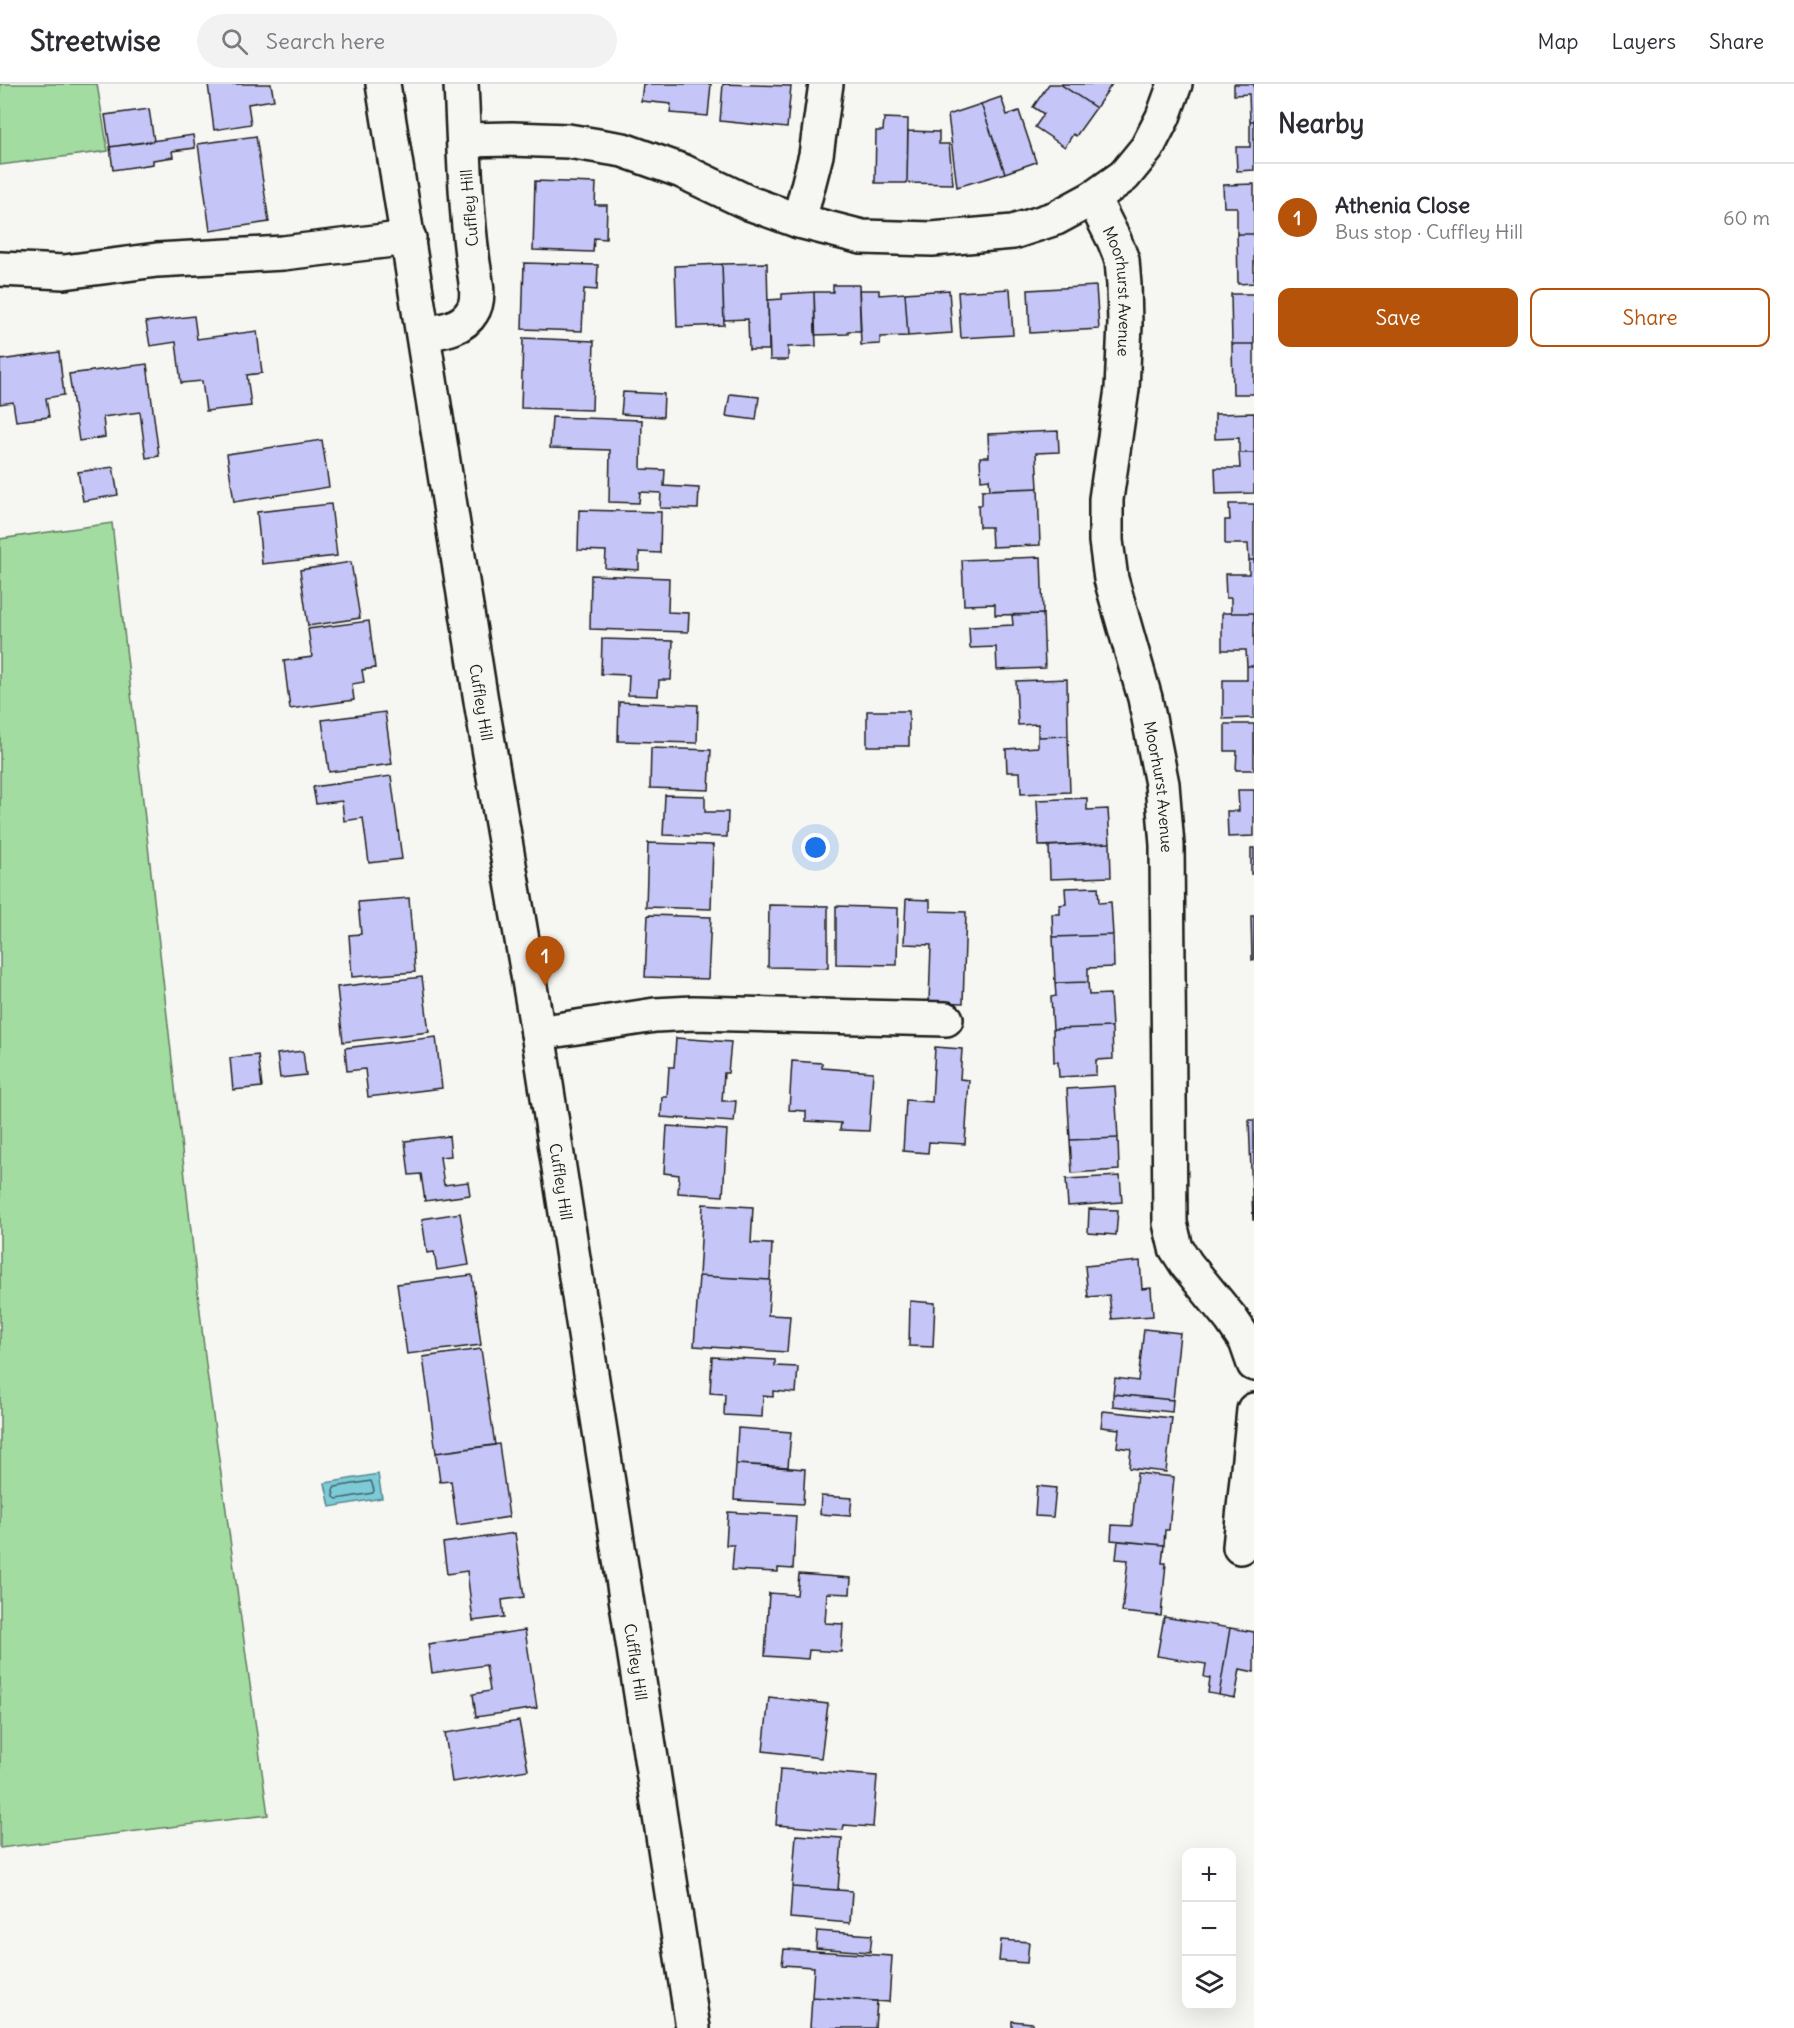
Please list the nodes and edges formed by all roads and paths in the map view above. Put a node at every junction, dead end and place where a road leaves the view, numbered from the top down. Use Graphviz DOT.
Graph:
graph roads {
  1 [pos="383,84"];
  2 [pos="461,84"];
  3 [pos="826,84"];
  4 [pos="1175,84"];
  5 [pos="464,141"];
  6 [pos="1093,198"];
  7 [pos="799,221"];
  8 [pos="409,238"];
  9 [pos="0,269"];
  10 [pos="424,334"];
  11 [pos="946,1019"];
  12 [pos="538,1033"];
  13 [pos="1254,1364"];
  14 [pos="1254,1410"];
  15 [pos="1240,1547"];
  16 [pos="693,2028"];
  1 -- 8 [label="street, Cuffley Hill"];
  2 -- 5 [label="street, Cuffley Hill"];
  3 -- 7 [label="street"];
  4 -- 6 [label="street"];
  5 -- 7 [label="street"];
  5 -- 10 [label="street, Cuffley Hill"];
  6 -- 7 [label="street"];
  6 -- 13 [label="street, Moorhurst Avenue"];
  8 -- 9 [label="street"];
  8 -- 10 [label="street, Cuffley Hill"];
  10 -- 12 [label="street, Cuffley Hill"];
  11 -- 12 [label="street"];
  12 -- 16 [label="street, Cuffley Hill"];
  14 -- 15 [label="street"];
}
